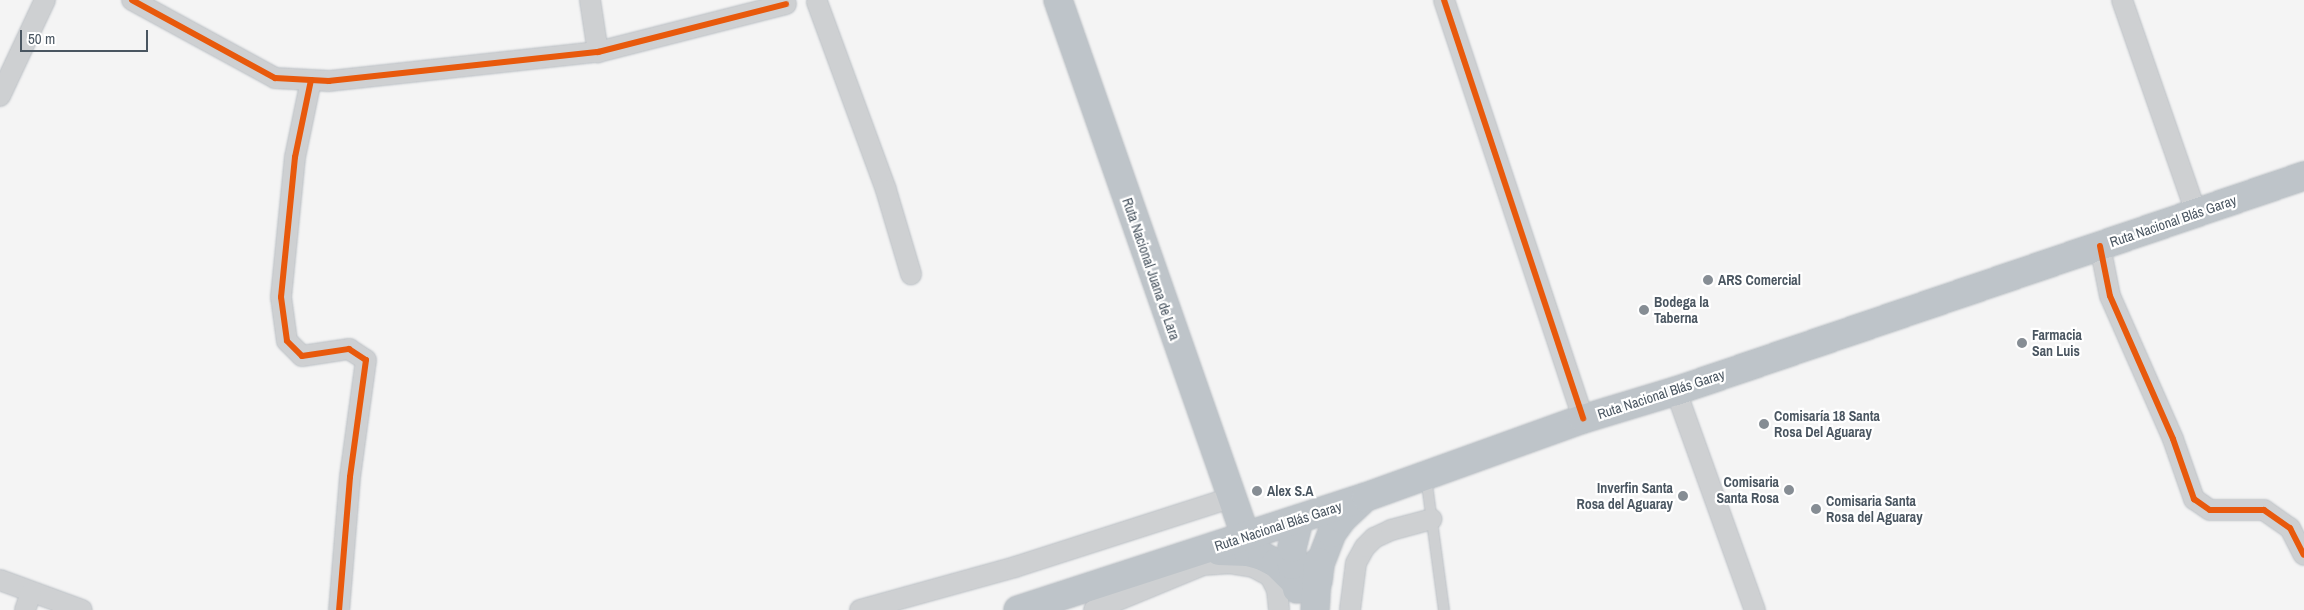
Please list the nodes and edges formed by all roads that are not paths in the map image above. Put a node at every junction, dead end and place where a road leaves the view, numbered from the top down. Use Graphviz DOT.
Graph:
graph roads {
  1 [pos="45,0"];
  2 [pos="132,0"];
  3 [pos="590,0"];
  4 [pos="1058,0"];
  5 [pos="1444,0"];
  6 [pos="2122,0"];
  7 [pos="820,1"];
  8 [pos="786,2"];
  9 [pos="598,52"];
  10 [pos="311,80"];
  11 [pos="0,96"];
  12 [pos="2304,176"];
  13 [pos="2196,213"];
  14 [pos="2100,246"];
  15 [pos="911,274"];
  16 [pos="1676,391"];
  17 [pos="1583,419"];
  18 [pos="1426,476"];
  19 [pos="1366,497"];
  20 [pos="1230,498"];
  21 [pos="1299,519"];
  22 [pos="1432,519"];
  23 [pos="1246,537"];
  24 [pos="1202,551"];
  25 [pos="2304,555"];
  26 [pos="0,580"];
  27 [pos="1307,581"];
  28 [pos="28,602"];
  29 [pos="82,610"];
  30 [pos="339,610"];
  31 [pos="860,610"];
  32 [pos="1018,610"];
  33 [pos="1094,610"];
  34 [pos="1279,610"];
  35 [pos="1300,610"];
  36 [pos="1315,610"];
  37 [pos="1350,610"];
  38 [pos="1444,610"];
  39 [pos="1755,610"];
  1 -- 11 [label="street"];
  2 -- 10 [label="street"];
  3 -- 9 [label="street"];
  4 -- 20 [label="highway, Ruta Nacional Juana de Lara"];
  5 -- 17 [label="street"];
  6 -- 13 [label="street"];
  7 -- 8 [label="street"];
  7 -- 15 [label="street"];
  8 -- 9 [label="street"];
  9 -- 10 [label="street"];
  10 -- 30 [label="street"];
  12 -- 13 [label="highway, Ruta Nacional Blás Garay"];
  13 -- 14 [label="highway, Ruta Nacional Blás Garay"];
  14 -- 16 [label="highway, Ruta Nacional Blás Garay"];
  14 -- 25 [label="street"];
  16 -- 17 [label="highway, Ruta Nacional Blás Garay"];
  16 -- 39 [label="street"];
  17 -- 18 [label="highway, Ruta Nacional Blás Garay"];
  18 -- 19 [label="highway, Ruta Nacional Blás Garay"];
  18 -- 22 [label="lane"];
  19 -- 21 [label="highway, Ruta Nacional Blás Garay"];
  19 -- 27 [label="highway"];
  20 -- 23 [label="highway, Ruta Nacional Juana de Lara"];
  20 -- 31 [label="street"];
  21 -- 23 [label="highway, Ruta Nacional Blás Garay"];
  21 -- 27 [label="highway"];
  22 -- 37 [label="street"];
  22 -- 38 [label="lane"];
  23 -- 24 [label="highway, Ruta Nacional Blás Garay"];
  24 -- 27 [label="highway"];
  24 -- 32 [label="highway, Ruta Nacional Blás Garay"];
  26 -- 28 [label="street"];
  27 -- 35 [label="highway"];
  27 -- 36 [label="highway"];
  28 -- 29 [label="street"];
  33 -- 34 [label="street"];
}
